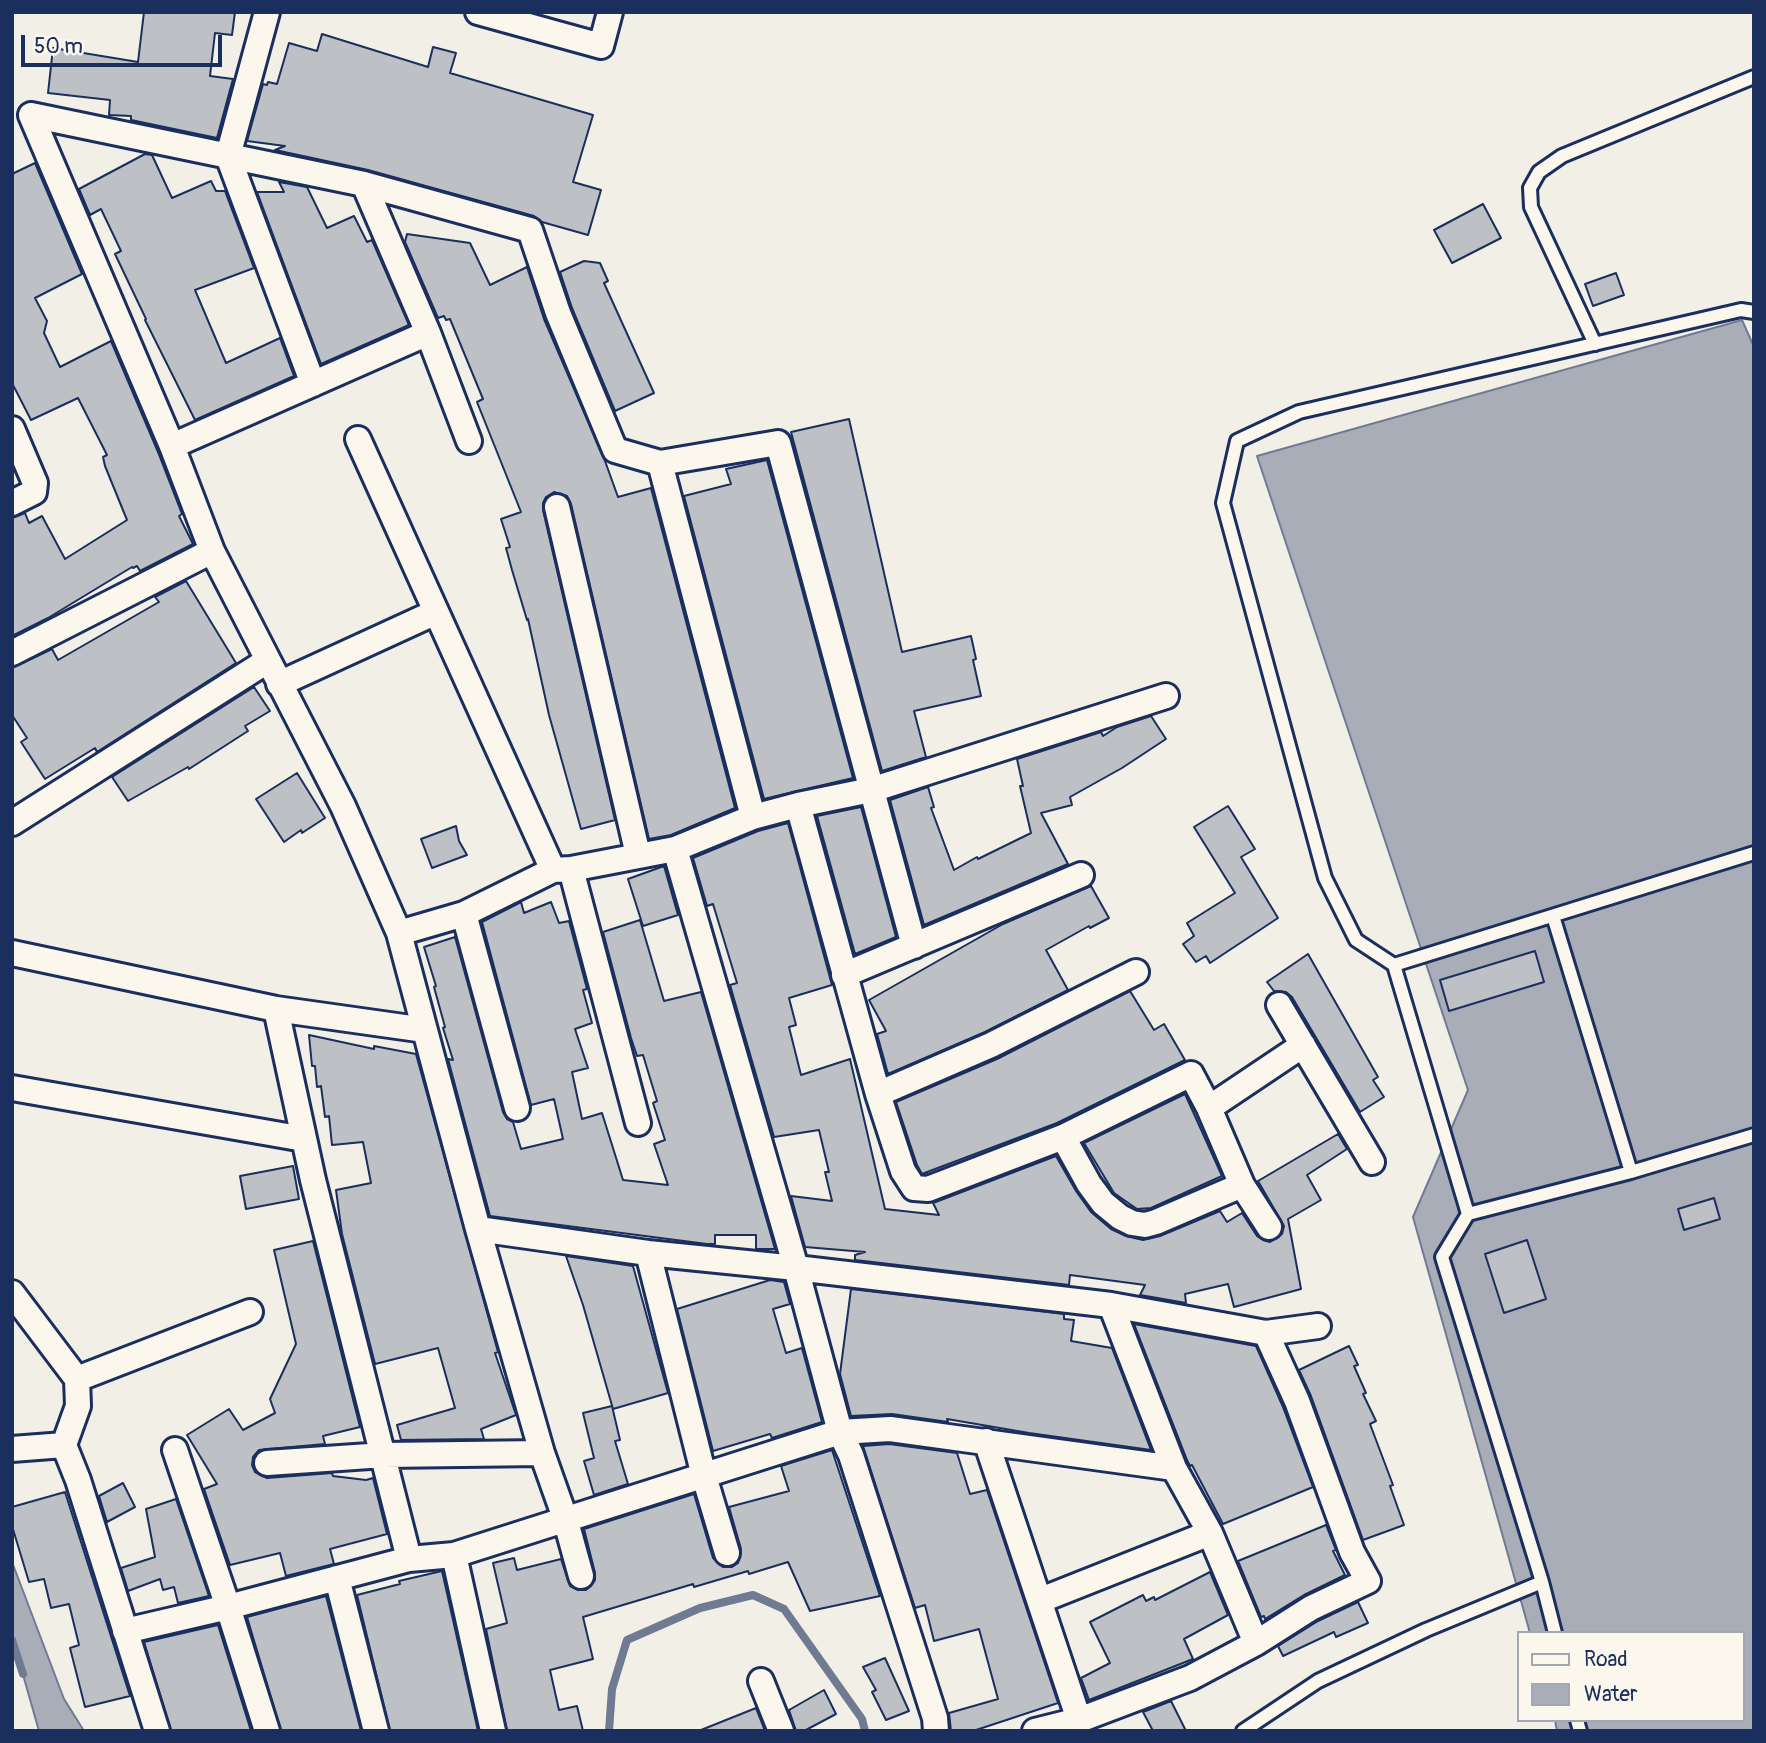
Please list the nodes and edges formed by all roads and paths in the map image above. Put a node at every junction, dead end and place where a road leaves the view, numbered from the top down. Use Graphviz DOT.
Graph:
graph roads {
  1 [pos="267,12"];
  2 [pos="478,12"];
  3 [pos="610,12"];
  4 [pos="1754,77"];
  5 [pos="228,156"];
  6 [pos="364,184"];
  7 [pos="1754,312"];
  8 [pos="428,333"];
  9 [pos="1595,344"];
  10 [pos="313,384"];
  11 [pos="12,429"];
  12 [pos="358,439"];
  13 [pos="469,442"];
  14 [pos="172,446"];
  15 [pos="660,463"];
  16 [pos="12,503"];
  17 [pos="557,507"];
  18 [pos="212,551"];
  19 [pos="436,612"];
  20 [pos="12,653"];
  21 [pos="267,661"];
  22 [pos="279,684"];
  23 [pos="1166,696"];
  24 [pos="871,790"];
  25 [pos="798,805"];
  26 [pos="753,817"];
  27 [pos="12,823"];
  28 [pos="675,849"];
  29 [pos="1754,853"];
  30 [pos="638,855"];
  31 [pos="562,869"];
  32 [pos="1080,875"];
  33 [pos="464,914"];
  34 [pos="1553,916"];
  35 [pos="398,933"];
  36 [pos="914,946"];
  37 [pos="12,953"];
  38 [pos="1394,965"];
  39 [pos="1136,972"];
  40 [pos="844,975"];
  41 [pos="1279,1005"];
  42 [pos="276,1009"];
  43 [pos="425,1030"];
  44 [pos="1303,1045"];
  45 [pos="12,1088"];
  46 [pos="878,1094"];
  47 [pos="517,1108"];
  48 [pos="1209,1108"];
  49 [pos="638,1123"];
  50 [pos="1754,1135"];
  51 [pos="1063,1137"];
  52 [pos="304,1139"];
  53 [pos="1372,1162"];
  54 [pos="1631,1172"];
  55 [pos="1242,1185"];
  56 [pos="1468,1214"];
  57 [pos="1269,1227"];
  58 [pos="478,1229"];
  59 [pos="648,1253"];
  60 [pos="796,1268"];
  61 [pos="12,1293"];
  62 [pos="1111,1306"];
  63 [pos="250,1312"];
  64 [pos="1318,1326"];
  65 [pos="1266,1333"];
  66 [pos="77,1379"];
  67 [pos="840,1432"];
  68 [pos="986,1440"];
  69 [pos="64,1445"];
  70 [pos="12,1448"];
  71 [pos="175,1450"];
  72 [pos="542,1453"];
  73 [pos="384,1455"];
  74 [pos="267,1463"];
  75 [pos="1174,1468"];
  76 [pos="704,1476"];
  77 [pos="565,1518"];
  78 [pos="1210,1532"];
  79 [pos="727,1553"];
  80 [pos="454,1555"];
  81 [pos="409,1559"];
  82 [pos="581,1576"];
  83 [pos="337,1578"];
  84 [pos="1542,1582"];
  85 [pos="1041,1600"];
  86 [pos="228,1607"];
  87 [pos="125,1631"];
  88 [pos="1554,1631"];
  89 [pos="1256,1643"];
  90 [pos="761,1681"];
  91 [pos="1079,1720"];
  92 [pos="158,1731"];
  93 [pos="267,1731"];
  94 [pos="376,1731"];
  95 [pos="493,1731"];
  96 [pos="781,1731"];
  97 [pos="936,1731"];
  98 [pos="1035,1731"];
  99 [pos="1243,1731"];
  1 -- 5 [label="street"];
  2 -- 3 [label="street"];
  4 -- 9 [label="lane"];
  5 -- 6 [label="street"];
  5 -- 10 [label="street"];
  5 -- 14 [label="street"];
  6 -- 8 [label="street"];
  6 -- 15 [label="street"];
  7 -- 9 [label="lane"];
  8 -- 10 [label="street"];
  8 -- 13 [label="street"];
  9 -- 38 [label="lane"];
  10 -- 14 [label="street"];
  11 -- 16 [label="street"];
  12 -- 19 [label="street"];
  14 -- 18 [label="street"];
  15 -- 24 [label="street"];
  15 -- 26 [label="street"];
  17 -- 30 [label="street"];
  18 -- 20 [label="street"];
  18 -- 21 [label="street"];
  19 -- 22 [label="street"];
  19 -- 31 [label="street"];
  21 -- 22 [label="street"];
  21 -- 27 [label="street"];
  22 -- 35 [label="street"];
  23 -- 24 [label="street"];
  24 -- 25 [label="street"];
  24 -- 36 [label="street"];
  25 -- 26 [label="street"];
  25 -- 40 [label="street"];
  26 -- 28 [label="street"];
  28 -- 30 [label="street"];
  28 -- 60 [label="street"];
  29 -- 34 [label="lane"];
  30 -- 31 [label="street"];
  31 -- 33 [label="street"];
  31 -- 49 [label="street"];
  32 -- 36 [label="street"];
  33 -- 35 [label="street"];
  33 -- 47 [label="street"];
  34 -- 38 [label="lane"];
  34 -- 54 [label="lane"];
  35 -- 43 [label="street"];
  36 -- 40 [label="street"];
  37 -- 42 [label="street"];
  38 -- 56 [label="lane"];
  39 -- 46 [label="street"];
  40 -- 46 [label="street"];
  41 -- 44 [label="street"];
  42 -- 43 [label="street"];
  42 -- 52 [label="street"];
  43 -- 58 [label="street"];
  44 -- 48 [label="street"];
  44 -- 53 [label="street"];
  45 -- 52 [label="street"];
  46 -- 51 [label="street"];
  48 -- 51 [label="street"];
  48 -- 55 [label="street"];
  50 -- 54 [label="lane"];
  51 -- 55 [label="street"];
  52 -- 73 [label="street"];
  54 -- 56 [label="lane"];
  55 -- 57 [label="street"];
  56 -- 84 [label="lane"];
  58 -- 59 [label="street"];
  58 -- 72 [label="street"];
  59 -- 60 [label="street"];
  59 -- 76 [label="street"];
  60 -- 62 [label="street"];
  60 -- 67 [label="street"];
  61 -- 66 [label="street"];
  62 -- 65 [label="street"];
  62 -- 75 [label="street"];
  63 -- 66 [label="street"];
  64 -- 65 [label="street"];
  65 -- 89 [label="street"];
  66 -- 69 [label="street"];
  67 -- 68 [label="street"];
  67 -- 76 [label="street"];
  67 -- 97 [label="street"];
  68 -- 75 [label="street"];
  68 -- 85 [label="street"];
  69 -- 70 [label="street"];
  69 -- 87 [label="street"];
  71 -- 86 [label="street"];
  72 -- 73 [label="street"];
  72 -- 77 [label="street"];
  73 -- 74 [label="street"];
  73 -- 81 [label="street"];
  75 -- 78 [label="street"];
  76 -- 77 [label="street"];
  76 -- 79 [label="street"];
  77 -- 80 [label="street"];
  77 -- 82 [label="street"];
  78 -- 85 [label="street"];
  78 -- 89 [label="street"];
  80 -- 81 [label="street"];
  80 -- 95 [label="street"];
  81 -- 83 [label="street"];
  83 -- 86 [label="street"];
  83 -- 94 [label="street"];
  84 -- 88 [label="lane"];
  84 -- 99 [label="lane"];
  85 -- 91 [label="street"];
  86 -- 87 [label="street"];
  86 -- 93 [label="street"];
  87 -- 92 [label="street"];
  89 -- 91 [label="street"];
  90 -- 96 [label="street"];
  91 -- 98 [label="street"];
}
